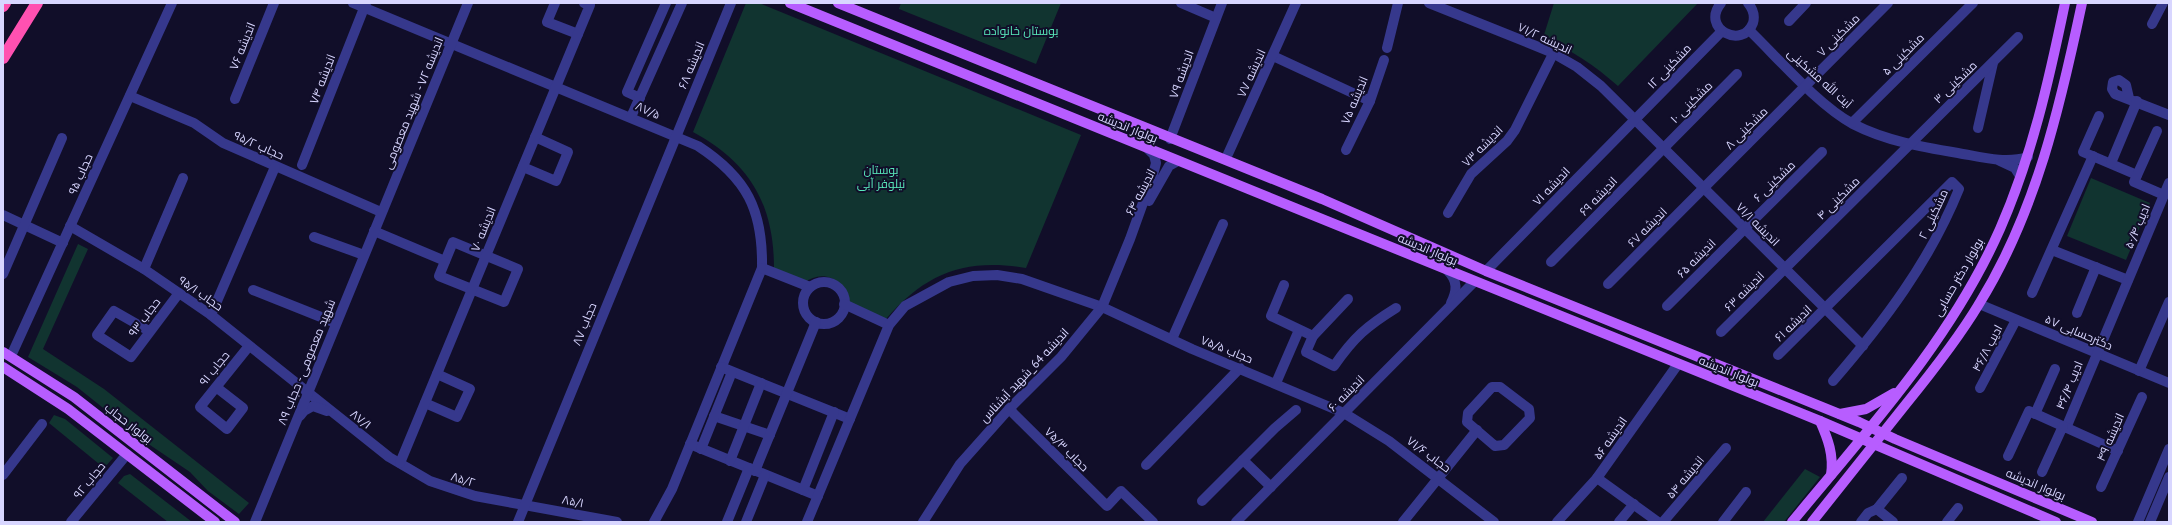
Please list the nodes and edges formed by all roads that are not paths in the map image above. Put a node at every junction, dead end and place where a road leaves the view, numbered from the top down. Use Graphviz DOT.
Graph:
graph roads {
  1 [pos="5,3"];
  2 [pos="37,3"];
  3 [pos="172,3"];
  4 [pos="274,3"];
  5 [pos="352,3"];
  6 [pos="468,3"];
  7 [pos="555,3"];
  8 [pos="666,3"];
  9 [pos="682,3"];
  10 [pos="731,3"];
  11 [pos="790,3"];
  12 [pos="838,3"];
  13 [pos="1181,3"];
  14 [pos="1222,3"];
  15 [pos="1296,3"];
  16 [pos="1398,3"];
  17 [pos="1429,3"];
  18 [pos="1721,3"];
  19 [pos="1749,3"];
  20 [pos="1806,3"];
  21 [pos="1888,3"];
  22 [pos="1973,3"];
  23 [pos="2065,3"];
  24 [pos="2082,3"];
  25 [pos="2163,3"];
  26 [pos="587,4"];
  27 [pos="365,5"];
  28 [pos="3,6"];
  29 [pos="1216,18"];
  30 [pos="1789,20"];
  31 [pos="2152,24"];
  32 [pos="1749,30"];
  33 [pos="1722,31"];
  34 [pos="578,34"];
  35 [pos="2018,37"];
  36 [pos="451,44"];
  37 [pos="1388,48"];
  38 [pos="1553,54"];
  39 [pos="1273,56"];
  40 [pos="3,58"];
  41 [pos="1384,60"];
  42 [pos="1993,63"];
  43 [pos="1737,74"];
  44 [pos="1806,86"];
  45 [pos="556,87"];
  46 [pos="130,96"];
  47 [pos="640,98"];
  48 [pos="235,99"];
  49 [pos="1370,101"];
  50 [pos="2169,115"];
  51 [pos="2099,116"];
  52 [pos="631,117"];
  53 [pos="1634,120"];
  54 [pos="1852,123"];
  55 [pos="1978,128"];
  56 [pos="2157,131"];
  57 [pos="675,137"];
  58 [pos="62,138"];
  59 [pos="535,138"];
  60 [pos="1170,139"];
  61 [pos="1909,144"];
  62 [pos="1663,148"];
  63 [pos="1148,149"];
  64 [pos="1346,150"];
  65 [pos="1822,152"];
  66 [pos="1228,154"];
  67 [pos="2093,156"];
  68 [pos="2028,158"];
  69 [pos="1999,160"];
  70 [pos="1178,161"];
  71 [pos="2111,163"];
  72 [pos="302,165"];
  73 [pos="275,167"];
  74 [pos="523,167"];
  75 [pos="2136,175"];
  76 [pos="1263,176"];
  77 [pos="2020,176"];
  78 [pos="183,178"];
  79 [pos="2169,184"];
  80 [pos="1704,188"];
  81 [pos="1257,191"];
  82 [pos="2164,194"];
  83 [pos="381,212"];
  84 [pos="1448,212"];
  85 [pos="3,215"];
  86 [pos="1223,224"];
  87 [pos="24,225"];
  88 [pos="70,226"];
  89 [pos="1744,228"];
  90 [pos="374,232"];
  91 [pos="314,237"];
  92 [pos="1130,239"];
  93 [pos="63,242"];
  94 [pos="2052,250"];
  95 [pos="364,255"];
  96 [pos="486,256"];
  97 [pos="445,261"];
  98 [pos="1551,262"];
  99 [pos="2096,267"];
  100 [pos="762,268"];
  101 [pos="144,269"];
  102 [pos="1785,269"];
  103 [pos="1448,271"];
  104 [pos="1486,271"];
  105 [pos="3,274"];
  106 [pos="2128,280"];
  107 [pos="1474,282"];
  108 [pos="1608,284"];
  109 [pos="1284,285"];
  110 [pos="810,287"];
  111 [pos="472,289"];
  112 [pos="253,290"];
  113 [pos="178,293"];
  114 [pos="2032,293"];
  115 [pos="1348,300"];
  116 [pos="2169,302"];
  117 [pos="844,304"];
  118 [pos="1979,304"];
  119 [pos="1667,306"];
  120 [pos="1102,307"];
  121 [pos="1396,308"];
  122 [pos="1449,308"];
  123 [pos="1825,309"];
  124 [pos="2077,313"];
  125 [pos="211,315"];
  126 [pos="2016,320"];
  127 [pos="816,322"];
  128 [pos="336,323"];
  129 [pos="889,325"];
  130 [pos="1299,330"];
  131 [pos="149,331"];
  132 [pos="1721,332"];
  133 [pos="1313,336"];
  134 [pos="1172,340"];
  135 [pos="249,346"];
  136 [pos="1863,346"];
  137 [pos="2097,353"];
  138 [pos="7,354"];
  139 [pos="1778,355"];
  140 [pos="1678,364"];
  141 [pos="3,367"];
  142 [pos="721,367"];
  143 [pos="1240,368"];
  144 [pos="2055,369"];
  145 [pos="2139,371"];
  146 [pos="732,372"];
  147 [pos="437,374"];
  148 [pos="1833,381"];
  149 [pos="761,383"];
  150 [pos="1276,383"];
  151 [pos="2169,383"];
  152 [pos="216,387"];
  153 [pos="1902,388"];
  154 [pos="1980,388"];
  155 [pos="308,392"];
  156 [pos="787,394"];
  157 [pos="2142,397"];
  158 [pos="425,403"];
  159 [pos="1009,409"];
  160 [pos="1296,410"];
  161 [pos="834,412"];
  162 [pos="2032,412"];
  163 [pos="1344,413"];
  164 [pos="1839,414"];
  165 [pos="336,415"];
  166 [pos="714,416"];
  167 [pos="850,419"];
  168 [pos="296,421"];
  169 [pos="1820,421"];
  170 [pos="42,424"];
  171 [pos="745,425"];
  172 [pos="1870,427"];
  173 [pos="2064,427"];
  174 [pos="1477,430"];
  175 [pos="1883,433"];
  176 [pos="770,435"];
  177 [pos="1860,439"];
  178 [pos="690,444"];
  179 [pos="1874,444"];
  180 [pos="1726,448"];
  181 [pos="701,449"];
  182 [pos="2169,449"];
  183 [pos="2118,451"];
  184 [pos="127,454"];
  185 [pos="2008,456"];
  186 [pos="1243,460"];
  187 [pos="730,461"];
  188 [pos="400,463"];
  189 [pos="1146,465"];
  190 [pos="756,471"];
  191 [pos="2042,472"];
  192 [pos="3,475"];
  193 [pos="1831,475"];
  194 [pos="1438,477"];
  195 [pos="2169,477"];
  196 [pos="1597,478"];
  197 [pos="1902,478"];
  198 [pos="1271,487"];
  199 [pos="2101,487"];
  200 [pos="803,490"];
  201 [pos="1746,492"];
  202 [pos="818,496"];
  203 [pos="1202,501"];
  204 [pos="1634,504"];
  205 [pos="524,505"];
  206 [pos="1958,508"];
  207 [pos="1877,509"];
  208 [pos="1241,521"];
  209 [pos="71,522"];
  210 [pos="215,522"];
  211 [pos="235,522"];
  212 [pos="255,522"];
  213 [pos="518,522"];
  214 [pos="617,522"];
  215 [pos="654,522"];
  216 [pos="726,522"];
  217 [pos="746,522"];
  218 [pos="807,522"];
  219 [pos="924,522"];
  220 [pos="1153,522"];
  221 [pos="1403,522"];
  222 [pos="1494,522"];
  223 [pos="1557,522"];
  224 [pos="1619,522"];
  225 [pos="1658,522"];
  226 [pos="1663,522"];
  227 [pos="1722,522"];
  228 [pos="1792,522"];
  229 [pos="1812,522"];
  230 [pos="1861,522"];
  231 [pos="1893,522"];
  232 [pos="1947,522"];
  233 [pos="2056,522"];
  234 [pos="2092,522"];
  235 [pos="2138,522"];
  236 [pos="2150,522"];
  1 -- 28 [label="highway"];
  2 -- 40 [label="highway"];
  3 -- 46 [label="street, حجاب ۹۵"];
  4 -- 48 [label="street, اندیشه ۷۶"];
  5 -- 27 [label="street, ۸۷/۵"];
  6 -- 36 [label="street, اندیشه ۷۲ - شهید معصومی"];
  7 -- 34 [label="street"];
  8 -- 47 [label="street"];
  9 -- 47 [label="street"];
  10 -- 57 [label="street, اندیشه ۶۸"];
  11 -- 63 [label="main road, بولوار اندیشه"];
  12 -- 60 [label="main road, بولوار اندیشه"];
  13 -- 29 [label="street"];
  14 -- 29 [label="street, اندیشه ۷۹"];
  15 -- 39 [label="street, اندیشه ۷۷"];
  16 -- 37 [label="street"];
  17 -- 38 [label="street, اندیشه ۷۱/۲"];
  18 -- 33 [label="street"];
  19 -- 32 [label="street"];
  20 -- 30 [label="street"];
  21 -- 44 [label="street, مشکینی ۷"];
  22 -- 54 [label="street, مشکینی ۵"];
  23 -- 68 [label="main road, بولوار دکتر حسابی"];
  24 -- 118 [label="main road"];
  25 -- 31 [label="street"];
  26 -- 34 [label="street, اندیشه ۷۰"];
  27 -- 36 [label="street, ۸۷/۵"];
  27 -- 72 [label="street, اندیشه ۷۴"];
  29 -- 60 [label="street, اندیشه ۷۹"];
  32 -- 33 [label="street"];
  32 -- 44 [label="street, آیت الله مشکینی"];
  33 -- 53 [label="street, مشکینی ۱۲"];
  34 -- 45 [label="street, اندیشه ۷۰"];
  35 -- 42 [label="street, مشکینی ۳"];
  36 -- 45 [label="street, ۸۷/۵"];
  36 -- 83 [label="street, اندیشه ۷۲ - شهید معصومی"];
  38 -- 53 [label="street, اندیشه ۷۱/۲"];
  38 -- 84 [label="street, اندیشه ۷۳"];
  39 -- 49 [label="street"];
  39 -- 66 [label="street, اندیشه ۷۷"];
  41 -- 49 [label="street, اندیشه ۷۵"];
  42 -- 55 [label="street"];
  42 -- 61 [label="street, مشکینی ۳"];
  43 -- 62 [label="street, مشکینی ۱۰"];
  44 -- 54 [label="street, آیت الله مشکینی"];
  44 -- 80 [label="street, مشکینی ۸"];
  45 -- 52 [label="street, ۸۷/۵"];
  45 -- 59 [label="street, اندیشه ۷۰"];
  46 -- 73 [label="street, حجاب ۹۵/۲"];
  46 -- 88 [label="street, حجاب ۹۵"];
  47 -- 52 [label="street"];
  49 -- 64 [label="street, اندیشه ۷۵"];
  50 -- 71 [label="street"];
  51 -- 67 [label="street"];
  52 -- 57 [label="street, ۸۷/۵"];
  53 -- 62 [label="street, اندیشه ۷۱/۱"];
  53 -- 104 [label="street, اندیشه ۷۱"];
  54 -- 61 [label="street, آیت الله مشکینی"];
  56 -- 75 [label="street"];
  57 -- 100 [label="street, ۸۷/۵"];
  57 -- 205 [label="street, حجاب ۸۷"];
  58 -- 87 [label="street"];
  59 -- 74 [label="street, اندیشه ۷۰"];
  59 -- 74 [label="street"];
  60 -- 76 [label="main road, بولوار اندیشه"];
  61 -- 69 [label="street, آیت الله مشکینی"];
  61 -- 102 [label="street, مشکینی ۴"];
  62 -- 80 [label="street, اندیشه ۷۱/۱"];
  62 -- 98 [label="street, اندیشه ۶۹"];
  63 -- 70 [label="main road, بولوار اندیشه"];
  63 -- 92 [label="street"];
  65 -- 89 [label="street, مشکینی ۶"];
  67 -- 71 [label="street"];
  67 -- 94 [label="street"];
  68 -- 69 [label="street"];
  68 -- 77 [label="main road, بولوار دکتر حسابی"];
  69 -- 77 [label="street"];
  70 -- 81 [label="main road, بولوار اندیشه"];
  70 -- 92 [label="street, اندیشه ۶۴"];
  71 -- 75 [label="street"];
  73 -- 83 [label="street, حجاب ۹۵/۲"];
  73 -- 125 [label="street"];
  74 -- 96 [label="street, اندیشه ۷۰"];
  75 -- 82 [label="street"];
  76 -- 81 [label="main road"];
  76 -- 104 [label="main road, بولوار اندیشه"];
  77 -- 153 [label="main road, بولوار دکتر حسابی"];
  78 -- 101 [label="street"];
  79 -- 82 [label="street, ادیب ۵۰/۴"];
  80 -- 89 [label="street, اندیشه ۷۱/۱"];
  80 -- 108 [label="street, اندیشه ۶۷"];
  81 -- 103 [label="main road, بولوار اندیشه"];
  82 -- 106 [label="street, ادیب ۵۰/۴"];
  83 -- 90 [label="street, شهید معصومی - حجاب ۸۹"];
  85 -- 87 [label="street"];
  86 -- 134 [label="street"];
  87 -- 93 [label="street"];
  87 -- 105 [label="street"];
  88 -- 93 [label="street, حجاب ۹۵"];
  88 -- 101 [label="street, حجاب ۹۵/۱"];
  89 -- 102 [label="street, اندیشه ۷۱/۱"];
  89 -- 119 [label="street, اندیشه ۶۵"];
  90 -- 95 [label="street, شهید معصومی - حجاب ۸۹"];
  90 -- 97 [label="street"];
  91 -- 95 [label="street"];
  92 -- 120 [label="street, اندیشه 64_شهید آبشناس"];
  93 -- 138 [label="street, حجاب ۹۵"];
  94 -- 99 [label="street"];
  94 -- 114 [label="street"];
  95 -- 128 [label="street, شهید معصومی - حجاب ۸۹"];
  96 -- 97 [label="street"];
  96 -- 111 [label="street, اندیشه ۷۰"];
  96 -- 111 [label="street"];
  97 -- 111 [label="street"];
  99 -- 106 [label="street"];
  99 -- 124 [label="street"];
  100 -- 110 [label="street"];
  100 -- 142 [label="street"];
  101 -- 113 [label="street, حجاب ۹۵/۱"];
  102 -- 123 [label="street, اندیشه ۷۱/۱"];
  102 -- 132 [label="street, اندیشه ۶۳"];
  103 -- 107 [label="main road, بولوار اندیشه"];
  103 -- 122 [label="street"];
  104 -- 164 [label="main road, بولوار اندیشه"];
  106 -- 137 [label="street, ادیب ۵۰/۴"];
  107 -- 122 [label="street, اندیشه ۶۰"];
  107 -- 140 [label="main road, بولوار اندیشه"];
  109 -- 130 [label="street"];
  110 -- 117 [label="street"];
  110 -- 127 [label="street"];
  111 -- 147 [label="street, اندیشه ۷۰"];
  112 -- 128 [label="street"];
  113 -- 125 [label="street, حجاب ۹۵/۱"];
  113 -- 131 [label="street, حجاب ۹۳"];
  115 -- 133 [label="street"];
  116 -- 145 [label="street"];
  117 -- 127 [label="street"];
  117 -- 129 [label="street"];
  118 -- 126 [label="street, دکترحسابی ۵۷"];
  118 -- 175 [label="main road"];
  120 -- 129 [label="street, حجاب ۷۵/۵"];
  120 -- 134 [label="street, حجاب ۷۵/۵"];
  120 -- 159 [label="street, اندیشه 64_شهید آبشناس"];
  121 -- 133 [label="street"];
  122 -- 163 [label="street, اندیشه ۶۰"];
  123 -- 136 [label="street, اندیشه ۷۱/۱"];
  123 -- 136 [label="street, مشکینی ۲"];
  123 -- 139 [label="street, اندیشه ۶۱"];
  125 -- 135 [label="street, حجاب ۹۵/۱"];
  126 -- 137 [label="street, دکترحسابی ۵۷"];
  126 -- 154 [label="street, ادیب ۴۶/۸"];
  127 -- 156 [label="street"];
  128 -- 155 [label="street, شهید معصومی - حجاب ۸۹"];
  129 -- 167 [label="street, حجاب ۷۵/۵"];
  130 -- 133 [label="street"];
  130 -- 150 [label="street"];
  131 -- 131 [label="street, حجاب ۹۳"];
  134 -- 143 [label="street, حجاب ۷۵/۵"];
  135 -- 152 [label="street, حجاب ۹۱"];
  135 -- 155 [label="street, حجاب ۹۵/۱"];
  136 -- 148 [label="street"];
  137 -- 145 [label="street, دکترحسابی ۵۷"];
  137 -- 173 [label="street, ادیب ۴۶/۴"];
  138 -- 211 [label="main road, بولوار حجاب"];
  140 -- 169 [label="main road, بولوار اندیشه"];
  140 -- 196 [label="street, اندیشه ۵۶"];
  141 -- 184 [label="main road"];
  142 -- 146 [label="street"];
  142 -- 178 [label="street"];
  143 -- 150 [label="street, حجاب ۷۵/۵"];
  143 -- 189 [label="street"];
  144 -- 162 [label="street"];
  145 -- 151 [label="street, دکترحسابی ۵۷"];
  146 -- 149 [label="street"];
  146 -- 166 [label="street"];
  147 -- 158 [label="street, اندیشه ۷۰"];
  147 -- 158 [label="street"];
  149 -- 156 [label="street"];
  149 -- 171 [label="street"];
  150 -- 163 [label="street, حجاب ۷۵/۵"];
  152 -- 152 [label="street, حجاب ۹۱"];
  153 -- 164 [label="main road"];
  153 -- 172 [label="main road, بولوار دکتر حسابی"];
  155 -- 165 [label="street, ۸۷/۱"];
  155 -- 168 [label="street, شهید معصومی - حجاب ۸۹"];
  156 -- 161 [label="street"];
  156 -- 176 [label="street"];
  157 -- 183 [label="street, اندیشه ۴۹"];
  158 -- 188 [label="street, اندیشه ۷۰"];
  159 -- 219 [label="street, اندیشه 64_شهید آبشناس"];
  159 -- 220 [label="street, حجاب ۷۵/۳"];
  160 -- 186 [label="street"];
  161 -- 167 [label="street"];
  161 -- 200 [label="street"];
  162 -- 173 [label="street"];
  162 -- 185 [label="street"];
  163 -- 194 [label="street, حجاب ۷۱/۶"];
  163 -- 198 [label="street, اندیشه ۶۰"];
  164 -- 172 [label="main road, بولوار اندیشه"];
  165 -- 168 [label="street"];
  165 -- 188 [label="street, ۸۷/۱"];
  166 -- 171 [label="street"];
  166 -- 181 [label="street"];
  167 -- 202 [label="street, حجاب ۷۵/۵"];
  168 -- 212 [label="street, شهید معصومی - حجاب ۸۹"];
  169 -- 177 [label="main road, بولوار اندیشه"];
  169 -- 193 [label="main road"];
  170 -- 192 [label="street"];
  171 -- 176 [label="street"];
  171 -- 187 [label="street"];
  172 -- 175 [label="main road, بولوار اندیشه"];
  172 -- 177 [label="main road, بولوار دکتر حسابی"];
  173 -- 183 [label="street"];
  173 -- 191 [label="street, ادیب ۴۶/۴"];
  174 -- 174 [label="street"];
  174 -- 194 [label="street"];
  175 -- 179 [label="main road"];
  175 -- 234 [label="main road, بولوار اندیشه"];
  176 -- 190 [label="street"];
  177 -- 179 [label="main road, بولوار اندیشه"];
  177 -- 193 [label="main road, بولوار دکتر حسابی"];
  178 -- 181 [label="street"];
  178 -- 215 [label="street"];
  179 -- 229 [label="main road"];
  179 -- 233 [label="main road, بولوار اندیشه"];
  180 -- 226 [label="street, اندیشه ۵۴"];
  181 -- 187 [label="street"];
  182 -- 235 [label="street"];
  183 -- 199 [label="street, اندیشه ۴۹"];
  184 -- 209 [label="street, حجاب ۹۲"];
  184 -- 210 [label="main road"];
  186 -- 198 [label="street"];
  186 -- 203 [label="street"];
  187 -- 190 [label="street"];
  188 -- 205 [label="street, ۸۵/۲"];
  190 -- 200 [label="street"];
  190 -- 216 [label="street"];
  190 -- 217 [label="street"];
  193 -- 228 [label="main road, بولوار دکتر حسابی"];
  194 -- 221 [label="street"];
  194 -- 222 [label="street, حجاب ۷۱/۶"];
  195 -- 236 [label="street"];
  196 -- 204 [label="street"];
  196 -- 223 [label="street, اندیشه ۵۶"];
  197 -- 207 [label="street"];
  198 -- 208 [label="street, اندیشه ۶۰"];
  200 -- 202 [label="street"];
  201 -- 227 [label="street"];
  202 -- 218 [label="street, حجاب ۷۵/۵"];
  204 -- 224 [label="street"];
  204 -- 225 [label="street"];
  205 -- 213 [label="street, حجاب ۸۷"];
  205 -- 214 [label="street, ۸۵/۱"];
  206 -- 232 [label="street"];
  207 -- 230 [label="street"];
  207 -- 231 [label="street"];
}
